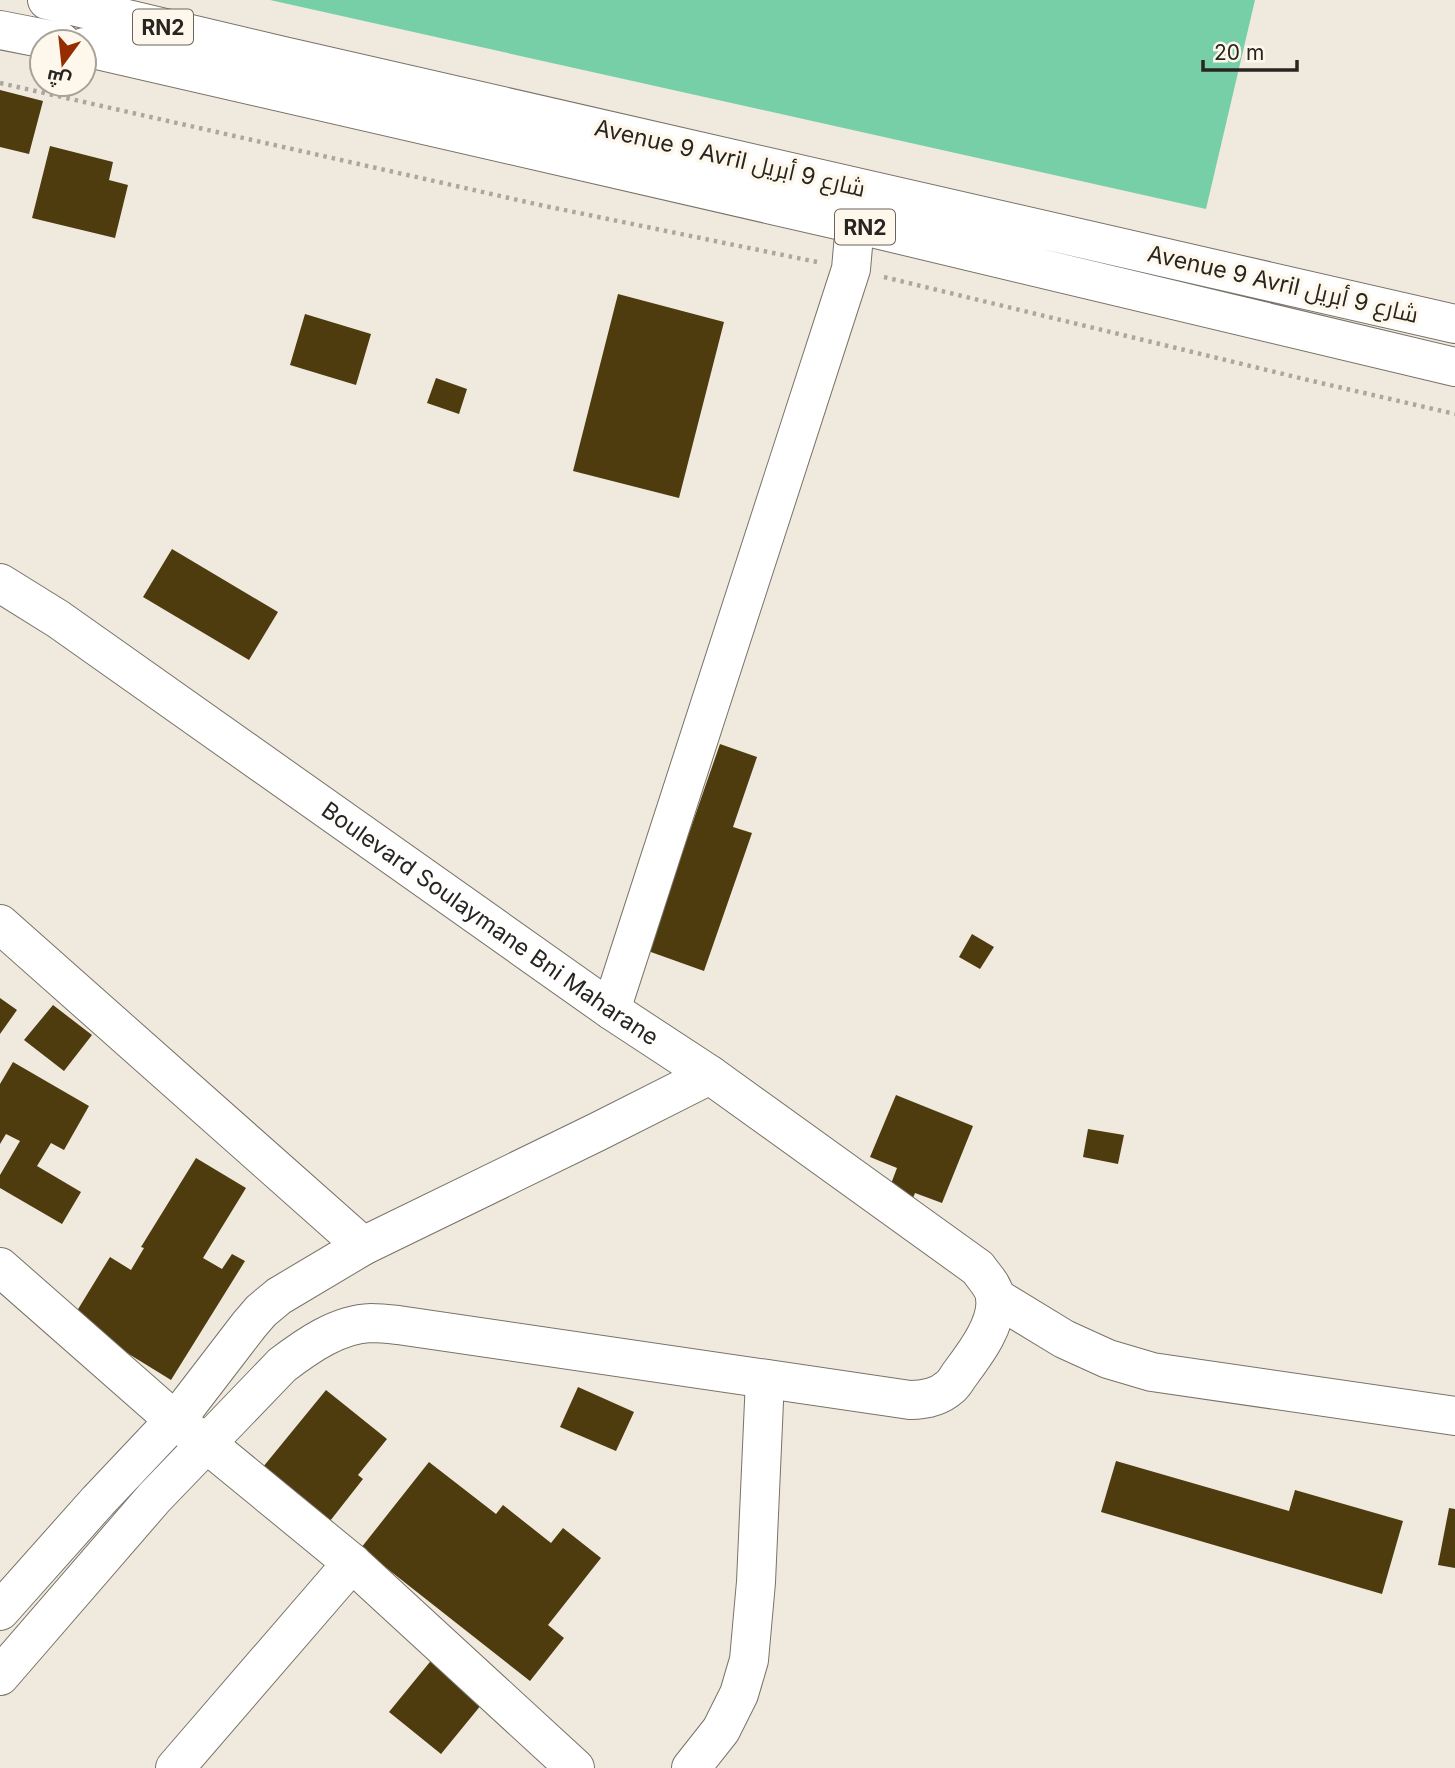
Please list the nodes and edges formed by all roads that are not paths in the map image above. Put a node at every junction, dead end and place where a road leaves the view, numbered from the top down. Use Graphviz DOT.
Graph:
graph roads {
  1 [pos="47,0"];
  2 [pos="0,30"];
  3 [pos="28,36"];
  4 [pos="98,50"];
  5 [pos="855,224"];
  6 [pos="1455,324"];
  7 [pos="1455,367"];
  8 [pos="0,583"];
  9 [pos="0,923"];
  10 [pos="611,1010"];
  11 [pos="710,1075"];
  12 [pos="363,1246"];
  13 [pos="987,1282"];
  14 [pos="6,1286"];
  15 [pos="765,1380"];
  16 [pos="1455,1416"];
  17 [pos="174,1420"];
  18 [pos="207,1444"];
  19 [pos="352,1563"];
  20 [pos="0,1611"];
  21 [pos="0,1676"];
  22 [pos="175,1768"];
  23 [pos="575,1768"];
  24 [pos="691,1768"];
  1 -- 6 [label="main road, Avenue 9 Avril شارع 9 أبريل / RN2"];
  2 -- 3 [label="main road"];
  4 -- 5 [label="main road, Avenue 9 Avril شارع 9 أبريل / RN2"];
  5 -- 7 [label="main road, Avenue 9 Avril شارع 9 أبريل / RN2"];
  5 -- 10 [label="main road"];
  8 -- 10 [label="main road, Boulevard Soulaymane Bni Maharane"];
  9 -- 12 [label="main road"];
  10 -- 11 [label="main road, Boulevard Soulaymane Bni Maharane"];
  11 -- 12 [label="main road"];
  11 -- 13 [label="main road, Boulevard Soulaymane Bni Maharane"];
  12 -- 17 [label="main road"];
  13 -- 15 [label="main road"];
  13 -- 16 [label="main road, Boulevard Soulaymane Bni Maharane"];
  14 -- 17 [label="main road"];
  15 -- 18 [label="main road"];
  15 -- 24 [label="main road"];
  17 -- 18 [label="main road"];
  17 -- 20 [label="main road"];
  18 -- 19 [label="main road"];
  18 -- 21 [label="main road"];
  19 -- 22 [label="main road"];
  19 -- 23 [label="main road"];
}
